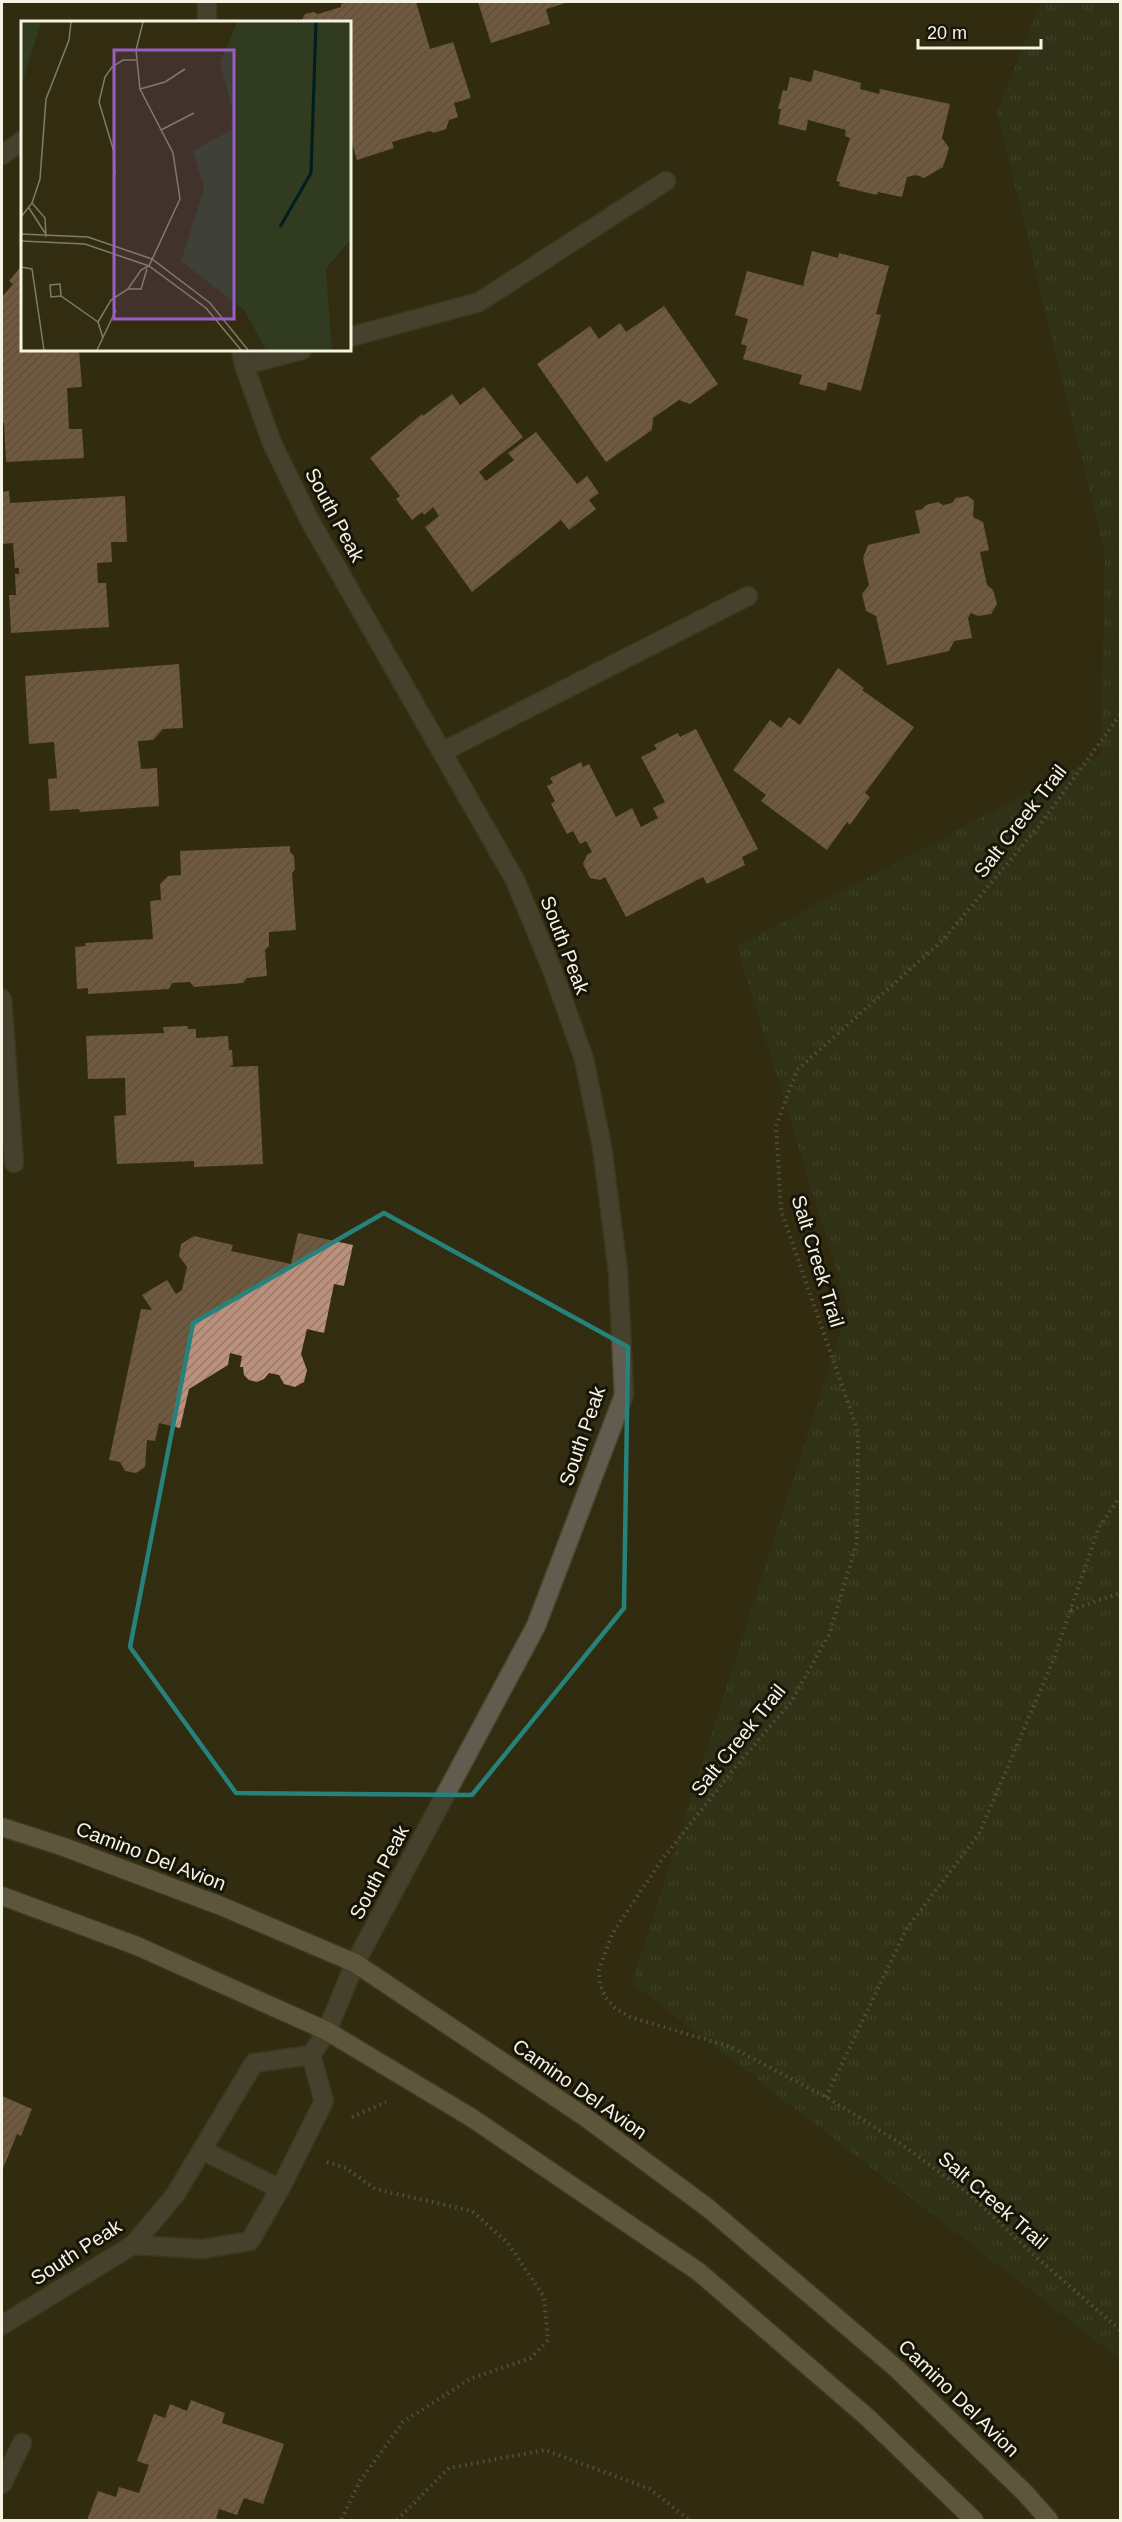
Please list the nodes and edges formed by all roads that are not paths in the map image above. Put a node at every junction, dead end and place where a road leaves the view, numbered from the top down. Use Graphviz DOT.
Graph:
graph roads {
  1 [pos="207,2"];
  2 [pos="207,21"];
  3 [pos="21,142"];
  4 [pos="2,155"];
  5 [pos="666,182"];
  6 [pos="351,337"];
  7 [pos="293,351"];
  8 [pos="242,357"];
  9 [pos="748,596"];
  10 [pos="444,751"];
  11 [pos="2,999"];
  12 [pos="14,1163"];
  13 [pos="2,1827"];
  14 [pos="2,1896"];
  15 [pos="355,1963"];
  16 [pos="327,2031"];
  17 [pos="311,2055"];
  18 [pos="202,2150"];
  19 [pos="280,2189"];
  20 [pos="133,2245"];
  21 [pos="2,2325"];
  22 [pos="22,2443"];
  23 [pos="2,2484"];
  24 [pos="974,2520"];
  25 [pos="1049,2520"];
  1 -- 2 [label="street"];
  3 -- 4 [label="street"];
  5 -- 6 [label="street"];
  7 -- 8 [label="street"];
  8 -- 10 [label="street, South Peak"];
  9 -- 10 [label="street"];
  10 -- 15 [label="street, South Peak"];
  11 -- 12 [label="street"];
  13 -- 15 [label="main road, Camino Del Avion"];
  14 -- 16 [label="main road"];
  15 -- 16 [label="street, South Peak"];
  15 -- 25 [label="main road, Camino Del Avion"];
  16 -- 17 [label="street, South Peak"];
  16 -- 24 [label="main road"];
  17 -- 18 [label="street, South Peak"];
  17 -- 19 [label="street"];
  18 -- 19 [label="street"];
  18 -- 20 [label="street, South Peak"];
  19 -- 20 [label="street"];
  20 -- 21 [label="street, South Peak"];
  22 -- 23 [label="street"];
}
